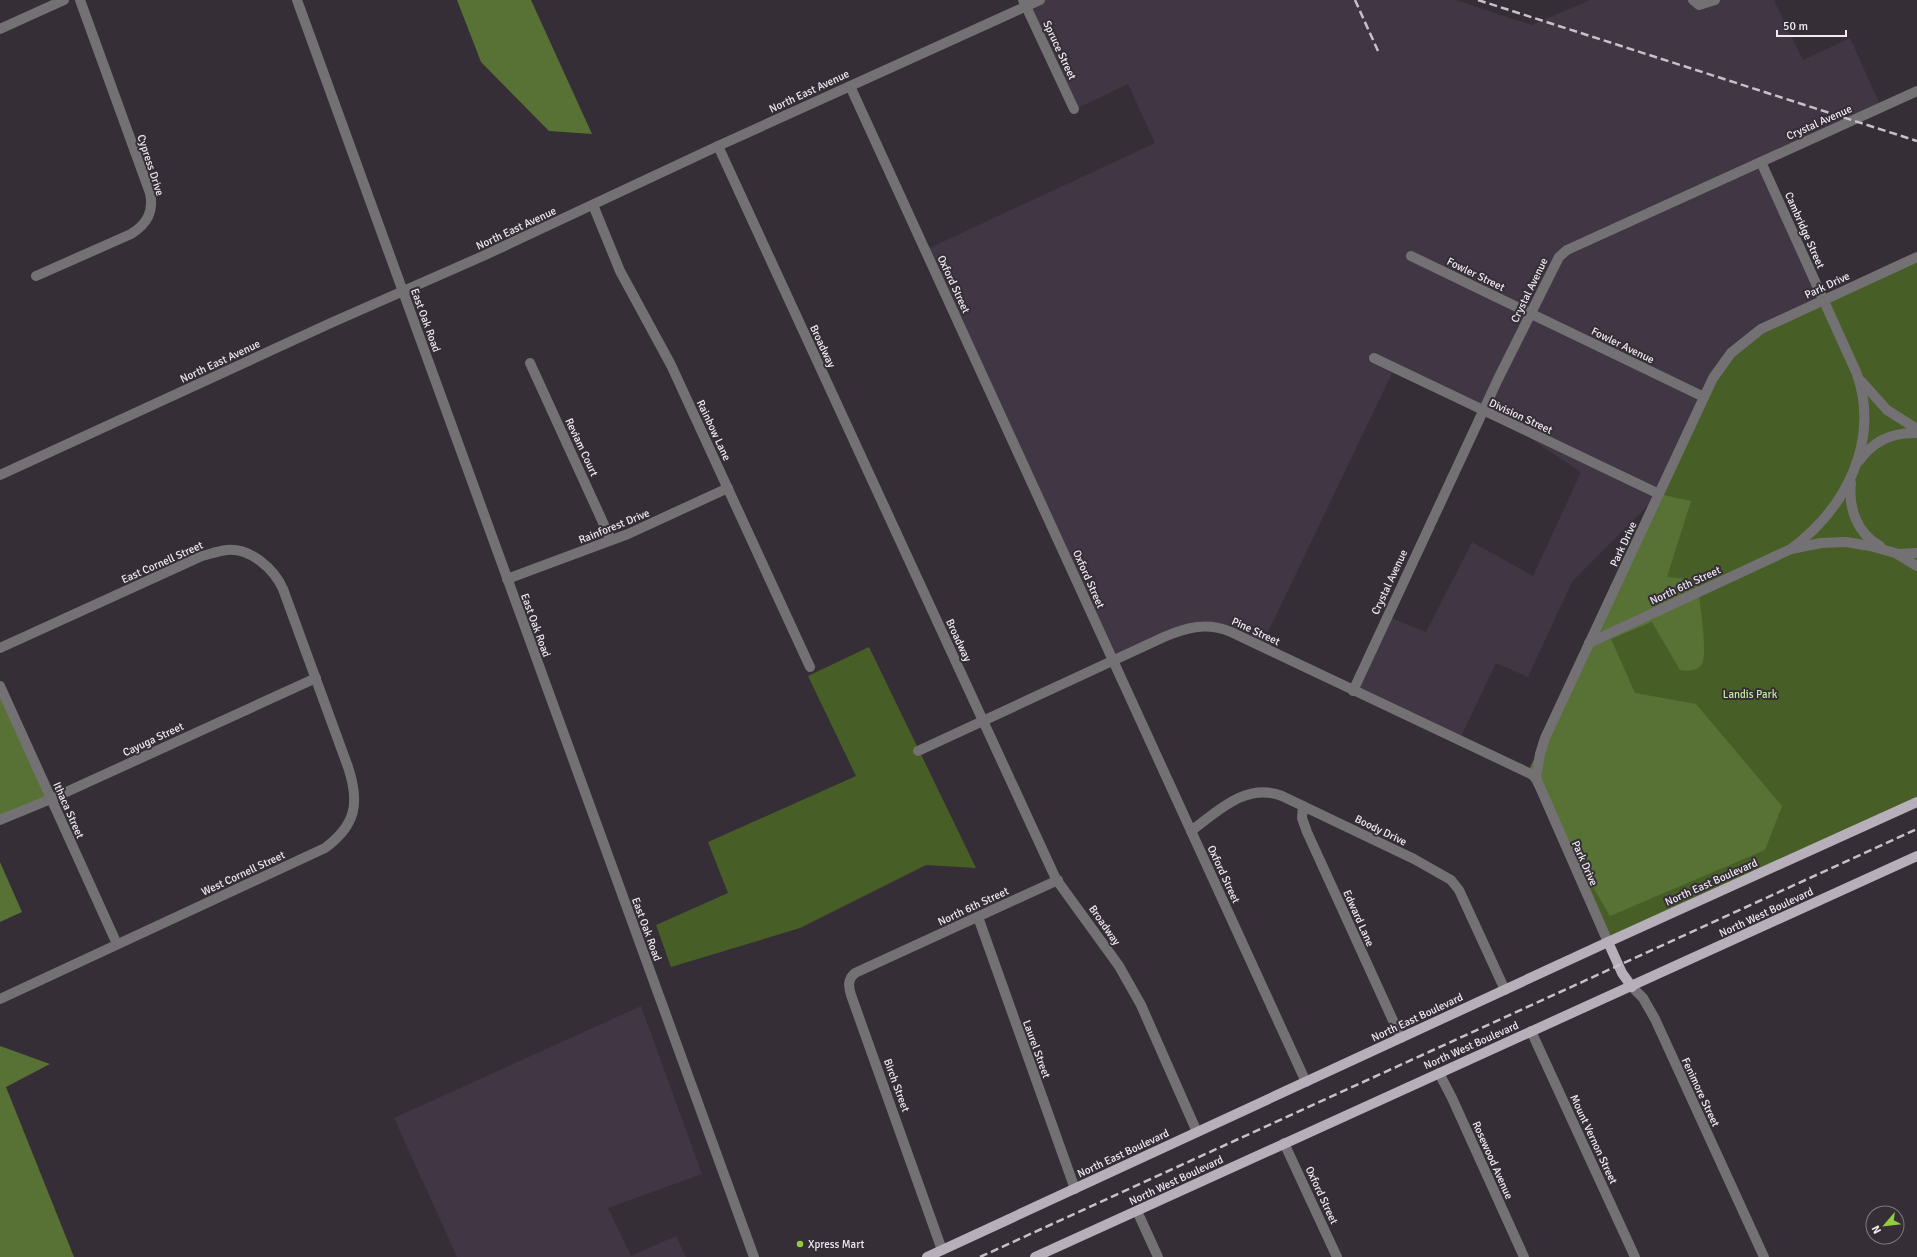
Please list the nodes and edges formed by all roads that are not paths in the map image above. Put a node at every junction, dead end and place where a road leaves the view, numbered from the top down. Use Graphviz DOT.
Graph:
graph roads {
  1 [pos="64,0"];
  2 [pos="80,0"];
  3 [pos="297,0"];
  4 [pos="1040,0"];
  5 [pos="1715,0"];
  6 [pos="1025,3"];
  7 [pos="1696,3"];
  8 [pos="0,29"];
  9 [pos="850,86"];
  10 [pos="1917,91"];
  11 [pos="1074,110"];
  12 [pos="718,146"];
  13 [pos="1761,162"];
  14 [pos="593,205"];
  15 [pos="1411,256"];
  16 [pos="1917,257"];
  17 [pos="36,276"];
  18 [pos="403,292"];
  19 [pos="1823,300"];
  20 [pos="1531,314"];
  21 [pos="1374,358"];
  22 [pos="530,363"];
  23 [pos="1857,374"];
  24 [pos="1704,397"];
  25 [pos="1483,412"];
  26 [pos="1917,429"];
  27 [pos="1917,433"];
  28 [pos="1856,466"];
  29 [pos="0,476"];
  30 [pos="728,488"];
  31 [pos="1659,494"];
  32 [pos="611,540"];
  33 [pos="1791,549"];
  34 [pos="1892,552"];
  35 [pos="1917,553"];
  36 [pos="1917,566"];
  37 [pos="507,579"];
  38 [pos="1589,643"];
  39 [pos="0,648"];
  40 [pos="1113,661"];
  41 [pos="810,667"];
  42 [pos="316,678"];
  43 [pos="0,686"];
  44 [pos="1353,691"];
  45 [pos="983,721"];
  46 [pos="918,751"];
  47 [pos="1536,778"];
  48 [pos="51,799"];
  49 [pos="1917,802"];
  50 [pos="1303,806"];
  51 [pos="0,820"];
  52 [pos="1191,832"];
  53 [pos="1917,856"];
  54 [pos="1058,880"];
  55 [pos="978,917"];
  56 [pos="1608,942"];
  57 [pos="117,944"];
  58 [pos="897,954"];
  59 [pos="1632,987"];
  60 [pos="1505,990"];
  61 [pos="0,998"];
  62 [pos="1531,1031"];
  63 [pos="1401,1038"];
  64 [pos="1439,1073"];
  65 [pos="1306,1082"];
  66 [pos="1197,1132"];
  67 [pos="1284,1143"];
  68 [pos="1074,1189"];
  69 [pos="1137,1211"];
  70 [pos="942,1250"];
  71 [pos="1047,1254"];
  72 [pos="754,1257"];
  73 [pos="927,1257"];
  74 [pos="1035,1257"];
  75 [pos="1158,1257"];
  76 [pos="1337,1257"];
  77 [pos="1524,1257"];
  78 [pos="1634,1257"];
  79 [pos="1764,1257"];
  1 -- 8 [label="street"];
  2 -- 17 [label="street, Cypress Drive"];
  3 -- 18 [label="street, East Oak Road"];
  4 -- 6 [label="street, North East Avenue"];
  5 -- 7 [label="street"];
  6 -- 9 [label="street, North East Avenue"];
  6 -- 11 [label="street, Spruce Street"];
  9 -- 12 [label="street, North East Avenue"];
  9 -- 40 [label="street, Oxford Street"];
  10 -- 13 [label="street, Crystal Avenue"];
  12 -- 14 [label="street, North East Avenue"];
  12 -- 45 [label="street, Broadway"];
  13 -- 19 [label="street, Cambridge Street"];
  13 -- 20 [label="street, Crystal Avenue"];
  14 -- 18 [label="street, North East Avenue"];
  14 -- 30 [label="street, Rainbow Lane"];
  15 -- 20 [label="street, Fowler Street"];
  16 -- 19 [label="street, Park Drive"];
  18 -- 29 [label="street, North East Avenue"];
  18 -- 37 [label="street, East Oak Road"];
  19 -- 23 [label="street, Cambridge Street"];
  19 -- 24 [label="street, Park Drive"];
  20 -- 24 [label="street, Fowler Avenue"];
  20 -- 25 [label="street, Crystal Avenue"];
  21 -- 25 [label="street, Division Street"];
  22 -- 32 [label="street, Reviam Court"];
  23 -- 26 [label="street, Cambridge Street"];
  23 -- 28 [label="street, Cambridge Street"];
  24 -- 31 [label="street, Park Drive"];
  25 -- 31 [label="street, Division Street"];
  25 -- 44 [label="street, Crystal Avenue"];
  27 -- 28 [label="street, North 6th Street"];
  28 -- 33 [label="street, North 6th Street"];
  28 -- 34 [label="street, Cambridge Street"];
  30 -- 32 [label="street, Rainforest Drive"];
  30 -- 41 [label="street, Rainbow Lane"];
  31 -- 38 [label="street, Park Drive"];
  32 -- 37 [label="street, Rainforest Drive"];
  33 -- 34 [label="street, North 6th Street"];
  33 -- 38 [label="street, North 6th Street"];
  34 -- 35 [label="street, North 6th Street"];
  34 -- 36 [label="street, Cambridge Street"];
  37 -- 72 [label="street, East Oak Road"];
  38 -- 47 [label="street, Park Drive"];
  39 -- 42 [label="street, East Cornell Street"];
  40 -- 44 [label="street, Pine Street"];
  40 -- 45 [label="street, Pine Street"];
  40 -- 52 [label="street, Oxford Street"];
  42 -- 48 [label="street, Cayuga Street"];
  42 -- 57 [label="street, West Cornell Street"];
  43 -- 48 [label="street, Ithaca Street"];
  44 -- 47 [label="street, Pine Street"];
  45 -- 46 [label="street, Pine Street"];
  45 -- 54 [label="street, Broadway"];
  47 -- 56 [label="street, Park Drive"];
  48 -- 51 [label="street, Cayuga Street"];
  48 -- 57 [label="street, Ithaca Street"];
  49 -- 56 [label="main road, North East Boulevard"];
  50 -- 52 [label="street, Boody Drive"];
  50 -- 60 [label="street, Boody Drive"];
  50 -- 63 [label="street, Edward Lane"];
  52 -- 65 [label="street, Oxford Street"];
  53 -- 59 [label="main road, North West Boulevard"];
  54 -- 55 [label="street, North 6th Street"];
  54 -- 66 [label="street, Broadway"];
  55 -- 58 [label="street, North 6th Street"];
  55 -- 68 [label="street, Laurel Street"];
  56 -- 59 [label="main road, Fenimore Street"];
  56 -- 60 [label="main road, North East Boulevard"];
  57 -- 61 [label="street, West Cornell Street"];
  58 -- 70 [label="street, Birch Street"];
  59 -- 62 [label="main road, North West Boulevard"];
  59 -- 79 [label="street, Fenimore Street"];
  60 -- 63 [label="main road, North East Boulevard"];
  62 -- 64 [label="main road, North West Boulevard"];
  62 -- 78 [label="street, Mount Vernon Street"];
  63 -- 65 [label="main road, North East Boulevard"];
  64 -- 67 [label="main road, North West Boulevard"];
  64 -- 77 [label="street, Rosewood Avenue"];
  65 -- 66 [label="main road, North East Boulevard"];
  66 -- 68 [label="main road, North East Boulevard"];
  67 -- 69 [label="main road, North West Boulevard"];
  67 -- 76 [label="street, Oxford Street"];
  68 -- 70 [label="main road, North East Boulevard"];
  69 -- 71 [label="main road, North West Boulevard"];
  69 -- 75 [label="street"];
  70 -- 73 [label="main road, North East Boulevard"];
  71 -- 74 [label="main road, North West Boulevard"];
}
